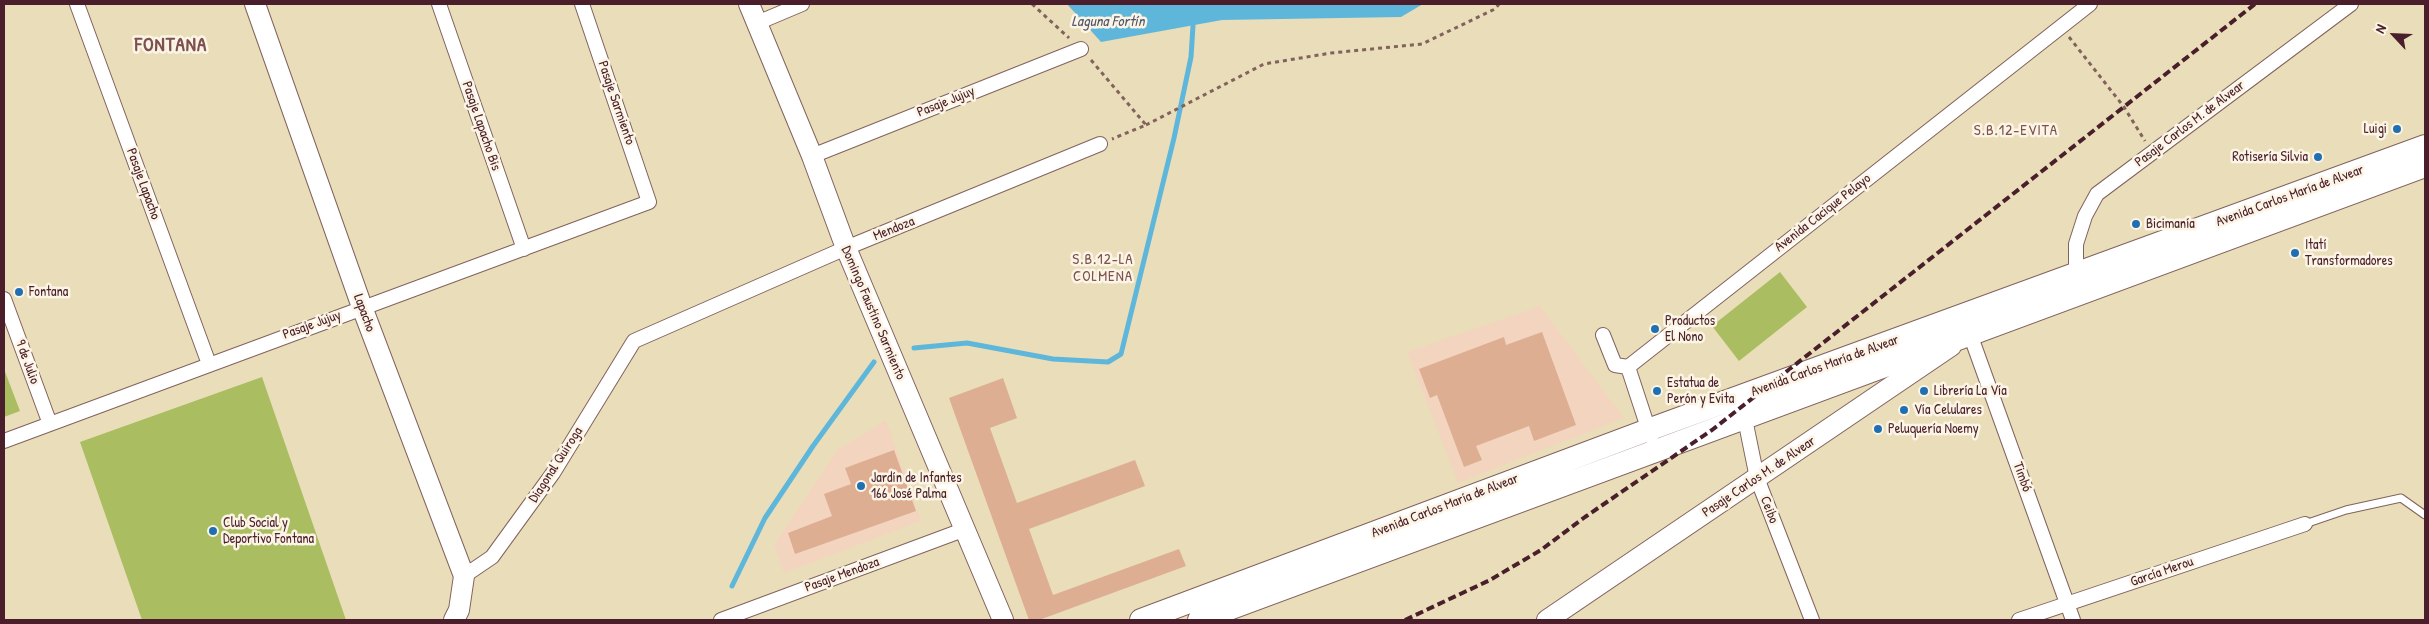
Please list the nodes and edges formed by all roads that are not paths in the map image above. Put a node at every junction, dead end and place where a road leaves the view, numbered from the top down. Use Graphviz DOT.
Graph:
graph roads {
  1 [pos="78,4"];
  2 [pos="255,4"];
  3 [pos="439,4"];
  4 [pos="582,4"];
  5 [pos="749,4"];
  6 [pos="802,4"];
  7 [pos="2090,4"];
  8 [pos="2351,4"];
  9 [pos="757,23"];
  10 [pos="1081,48"];
  11 [pos="1100,144"];
  12 [pos="2425,146"];
  13 [pos="812,156"];
  14 [pos="2425,166"];
  15 [pos="649,202"];
  16 [pos="846,248"];
  17 [pos="524,249"];
  18 [pos="2076,274"];
  19 [pos="4,299"];
  20 [pos="362,307"];
  21 [pos="1967,324"];
  22 [pos="1603,335"];
  23 [pos="634,341"];
  24 [pos="209,364"];
  25 [pos="1628,367"];
  26 [pos="1730,401"];
  27 [pos="1745,419"];
  28 [pos="50,424"];
  29 [pos="1648,430"];
  30 [pos="4,441"];
  31 [pos="1657,452"];
  32 [pos="1757,478"];
  33 [pos="2425,515"];
  34 [pos="2305,524"];
  35 [pos="964,530"];
  36 [pos="464,576"];
  37 [pos="2068,604"];
  38 [pos="454,620"];
  39 [pos="721,620"];
  40 [pos="1003,620"];
  41 [pos="1141,620"];
  42 [pos="1199,620"];
  43 [pos="1548,620"];
  44 [pos="1812,620"];
  45 [pos="2019,620"];
  46 [pos="2073,620"];
  1 -- 24 [label="street, Pasaje Lapacho"];
  2 -- 20 [label="street, Lapacho"];
  3 -- 17 [label="street, Pasaje Lapacho Bis"];
  4 -- 15 [label="street, Pasaje Sarmiento"];
  5 -- 9 [label="street, Domingo Faustino Sarmiento"];
  6 -- 9 [label="street"];
  7 -- 25 [label="street, Avenida Cacique Pelayo"];
  8 -- 18 [label="street, Pasaje Carlos M. de Alvear"];
  9 -- 13 [label="street, Domingo Faustino Sarmiento"];
  10 -- 13 [label="street, Pasaje Jujuy"];
  11 -- 16 [label="street, Mendoza"];
  12 -- 18 [label="main road, Avenida Carlos María de Alvear"];
  13 -- 16 [label="street, Domingo Faustino Sarmiento"];
  14 -- 21 [label="main road, Avenida Carlos María de Alvear"];
  15 -- 17 [label="street, Pasaje Jujuy"];
  16 -- 23 [label="street, Mendoza"];
  16 -- 35 [label="street, Domingo Faustino Sarmiento"];
  17 -- 20 [label="street, Pasaje Jujuy"];
  18 -- 21 [label="main road, Avenida Carlos María de Alvear"];
  19 -- 28 [label="street, 9 de Julio"];
  20 -- 24 [label="street, Pasaje Jujuy"];
  20 -- 36 [label="street, Lapacho"];
  21 -- 26 [label="main road, Avenida Carlos María de Alvear"];
  21 -- 27 [label="main road, Avenida Carlos María de Alvear"];
  21 -- 32 [label="street, Pasaje Carlos M. de Alvear"];
  21 -- 37 [label="street, Timbó"];
  22 -- 25 [label="street"];
  23 -- 36 [label="street, Diagonal Quiroga"];
  24 -- 28 [label="street, Pasaje Jujuy"];
  25 -- 29 [label="street"];
  26 -- 27 [label="street, Ceibo"];
  26 -- 29 [label="main road, Avenida Carlos María de Alvear"];
  27 -- 31 [label="main road, Avenida Carlos María de Alvear"];
  27 -- 32 [label="street, Ceibo"];
  28 -- 30 [label="street, Pasaje Jujuy"];
  29 -- 31 [label="street"];
  29 -- 41 [label="main road, Avenida Carlos María de Alvear"];
  31 -- 42 [label="main road, Avenida Carlos María de Alvear"];
  32 -- 43 [label="street, Pasaje Carlos M. de Alvear"];
  32 -- 44 [label="street, Ceibo"];
  33 -- 34 [label="lane"];
  34 -- 37 [label="street, García Merou"];
  35 -- 39 [label="street, Pasaje Mendoza"];
  35 -- 40 [label="street, Domingo Faustino Sarmiento"];
  36 -- 38 [label="street, Lapacho"];
  37 -- 45 [label="street, García Merou"];
  37 -- 46 [label="street, Timbó"];
}
